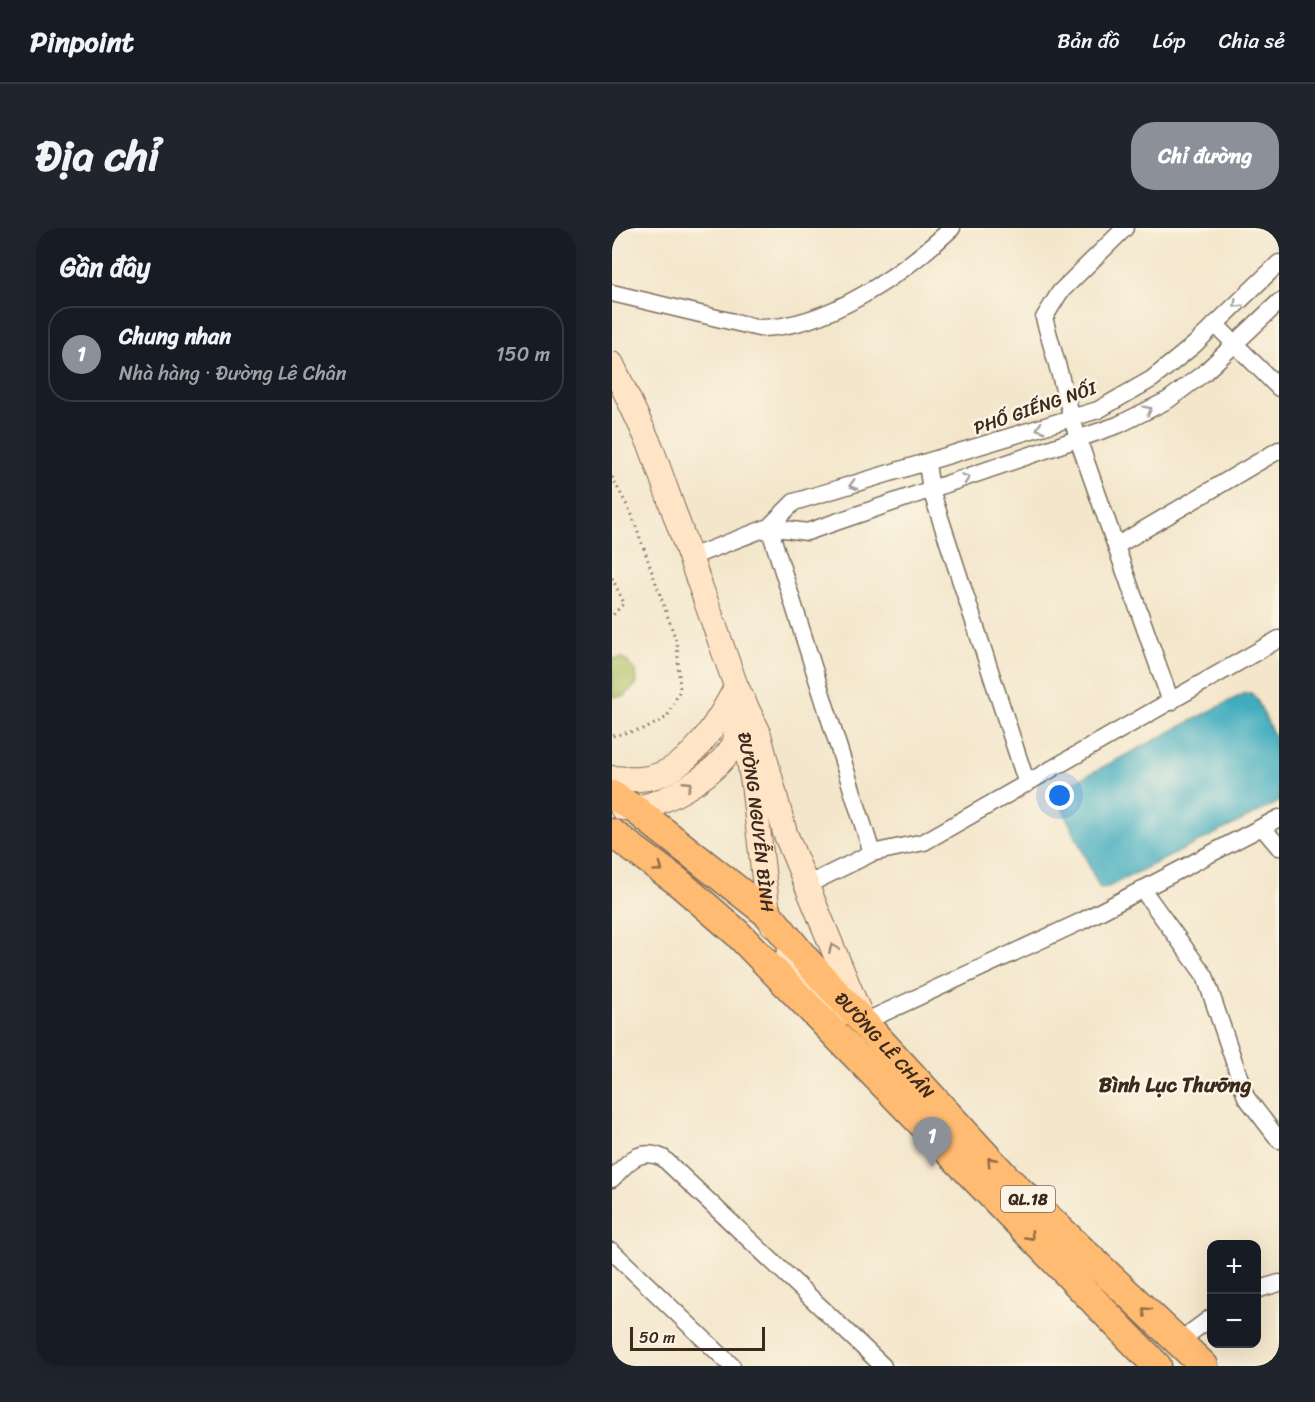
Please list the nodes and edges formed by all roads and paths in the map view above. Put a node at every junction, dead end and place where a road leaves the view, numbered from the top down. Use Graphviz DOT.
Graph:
graph roads {
  1 [pos="952,228"];
  2 [pos="1125,228"];
  3 [pos="1279,263"];
  4 [pos="612,293"];
  5 [pos="1279,302"];
  6 [pos="1215,324"];
  7 [pos="1235,344"];
  8 [pos="612,364"];
  9 [pos="1279,388"];
  10 [pos="1071,418"];
  11 [pos="1078,438"];
  12 [pos="1279,450"];
  13 [pos="927,464"];
  14 [pos="612,477"];
  15 [pos="931,490"];
  16 [pos="769,527"];
  17 [pos="1116,546"];
  18 [pos="691,556"];
  19 [pos="612,578"];
  20 [pos="612,616"];
  21 [pos="1279,639"];
  22 [pos="736,686"];
  23 [pos="1170,702"];
  24 [pos="612,736"];
  25 [pos="612,778"];
  26 [pos="1027,784"];
  27 [pos="612,795"];
  28 [pos="624,808"];
  29 [pos="1279,818"];
  30 [pos="1262,827"];
  31 [pos="612,833"];
  32 [pos="1279,847"];
  33 [pos="872,853"];
  34 [pos="807,885"];
  35 [pos="1142,890"];
  36 [pos="768,914"];
  37 [pos="864,1022"];
  38 [pos="1279,1140"];
  39 [pos="946,1148"];
  40 [pos="612,1179"];
  41 [pos="612,1251"];
  42 [pos="1279,1283"];
  43 [pos="1261,1289"];
  44 [pos="1207,1321"];
  45 [pos="1178,1342"];
  46 [pos="732,1366"];
  47 [pos="883,1366"];
  48 [pos="1157,1366"];
  49 [pos="1204,1366"];
  1 -- 4 [label="street"];
  2 -- 10 [label="street"];
  3 -- 6 [label="street, PHỐ GIẾNG NỐI, one-way"];
  5 -- 7 [label="street, PHỐ GIẾNG NỐI"];
  6 -- 7 [label="street"];
  6 -- 10 [label="street, PHỐ GIẾNG NỐI"];
  7 -- 9 [label="street"];
  11 -- 7 [label="street, PHỐ GIẾNG NỐI, one-way"];
  8 -- 18 [label="main road, ĐƯỜNG NGUYỄN BÌNH"];
  10 -- 11 [label="street"];
  10 -- 13 [label="street, PHỐ GIẾNG NỐI, one-way"];
  15 -- 11 [label="street, PHỐ GIẾNG NỐI, one-way"];
  11 -- 17 [label="street"];
  12 -- 17 [label="street"];
  13 -- 15 [label="street"];
  13 -- 16 [label="street, PHỐ GIẾNG NỐI, one-way"];
  14 -- 24 [label="path"];
  15 -- 16 [label="street, PHỐ GIẾNG NỐI"];
  15 -- 26 [label="street"];
  16 -- 18 [label="street, PHỐ GIẾNG NỐI"];
  16 -- 33 [label="street"];
  17 -- 23 [label="street"];
  18 -- 22 [label="main road, ĐƯỜNG NGUYỄN BÌNH"];
  19 -- 20 [label="path"];
  21 -- 23 [label="street"];
  22 -- 25 [label="main road"];
  28 -- 22 [label="main road, one-way"];
  22 -- 34 [label="main road, ĐƯỜNG NGUYỄN BÌNH"];
  22 -- 36 [label="main road, ĐƯỜNG NGUYỄN BÌNH"];
  23 -- 26 [label="street"];
  26 -- 33 [label="street"];
  27 -- 28 [label="highway, QL.18"];
  28 -- 36 [label="highway, ĐƯỜNG LÊ CHÂN / QL.18"];
  29 -- 30 [label="street"];
  30 -- 32 [label="street"];
  30 -- 35 [label="street"];
  31 -- 39 [label="highway, ĐƯỜNG LÊ CHÂN / QL.18, one-way"];
  33 -- 34 [label="street"];
  37 -- 34 [label="main road, ĐƯỜNG NGUYỄN BÌNH, one-way"];
  35 -- 37 [label="street"];
  35 -- 38 [label="street"];
  36 -- 37 [label="highway, ĐƯỜNG LÊ CHÂN / QL.18"];
  36 -- 39 [label="main road, ĐƯỜNG NGUYỄN BÌNH"];
  45 -- 37 [label="highway, ĐƯỜNG LÊ CHÂN / QL.18, one-way"];
  39 -- 48 [label="highway, ĐƯỜNG LÊ CHÂN / QL.18, one-way"];
  40 -- 47 [label="street"];
  41 -- 46 [label="street"];
  42 -- 43 [label="street"];
  44 -- 45 [label="street"];
  45 -- 49 [label="highway, ĐƯỜNG LÊ CHÂN / QL.18"];
}
